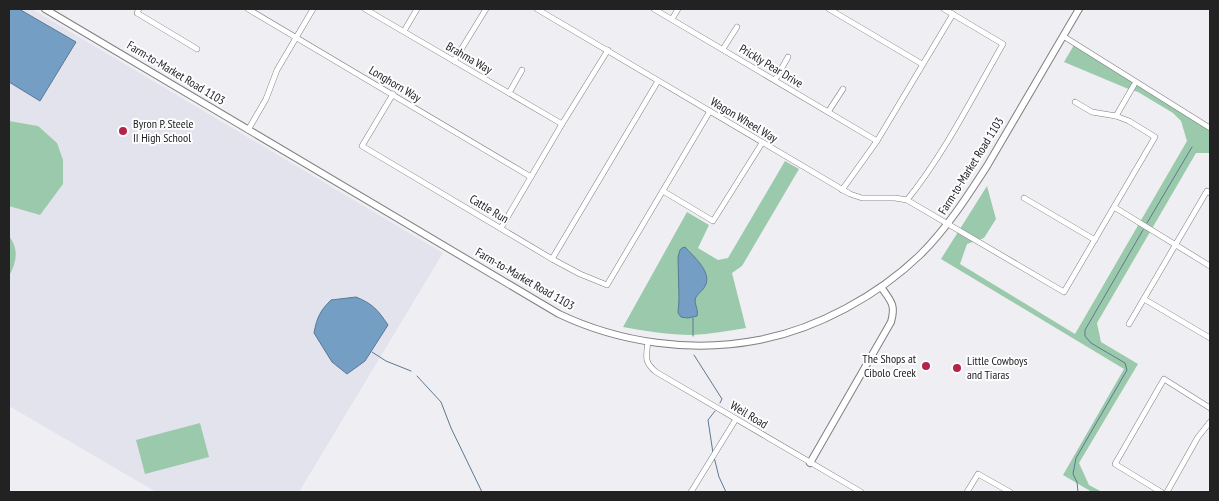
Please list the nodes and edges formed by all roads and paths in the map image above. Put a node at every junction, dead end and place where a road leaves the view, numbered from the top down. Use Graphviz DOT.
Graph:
graph roads {
  1 [pos="45,9"];
  2 [pos="248,9"];
  3 [pos="313,9"];
  4 [pos="365,9"];
  5 [pos="417,9"];
  6 [pos="486,9"];
  7 [pos="537,9"];
  8 [pos="654,9"];
  9 [pos="678,9"];
  10 [pos="829,9"];
  11 [pos="944,9"];
  12 [pos="1079,9"];
  13 [pos="138,11"];
  14 [pos="953,14"];
  15 [pos="672,19"];
  16 [pos="737,27"];
  17 [pos="404,31"];
  18 [pos="1063,36"];
  19 [pos="296,38"];
  20 [pos="197,49"];
  21 [pos="608,50"];
  22 [pos="723,50"];
  23 [pos="788,57"];
  24 [pos="454,61"];
  25 [pos="922,64"];
  26 [pos="522,70"];
  27 [pos="775,80"];
  28 [pos="658,81"];
  29 [pos="1134,85"];
  30 [pos="843,89"];
  31 [pos="509,93"];
  32 [pos="393,94"];
  33 [pos="1075,102"];
  34 [pos="710,111"];
  35 [pos="828,112"];
  36 [pos="1116,116"];
  37 [pos="562,124"];
  38 [pos="1210,128"];
  39 [pos="248,130"];
  40 [pos="877,140"];
  41 [pos="762,143"];
  42 [pos="532,177"];
  43 [pos="842,190"];
  44 [pos="663,191"];
  45 [pos="1209,192"];
  46 [pos="1024,198"];
  47 [pos="907,200"];
  48 [pos="1114,207"];
  49 [pos="948,224"];
  50 [pos="501,228"];
  51 [pos="1095,240"];
  52 [pos="1175,244"];
  53 [pos="552,259"];
  54 [pos="1210,266"];
  55 [pos="881,287"];
  56 [pos="1144,299"];
  57 [pos="1129,324"];
  58 [pos="1210,338"];
  59 [pos="648,342"];
  60 [pos="1210,408"];
  61 [pos="736,419"];
  62 [pos="1210,422"];
  63 [pos="810,463"];
  64 [pos="692,492"];
  65 [pos="861,492"];
  66 [pos="967,492"];
  67 [pos="1010,492"];
  68 [pos="1162,492"];
  69 [pos="1167,492"];
  1 -- 39 [label="main road, Farm-to-Market Road 1103"];
  2 -- 19 [label="street, Longhorn Way"];
  3 -- 19 [label="street"];
  4 -- 17 [label="street, Brahma Way"];
  5 -- 17 [label="street"];
  6 -- 24 [label="street"];
  7 -- 21 [label="street, Wagon Wheel Way"];
  8 -- 15 [label="street, Prickly Pear Drive"];
  9 -- 15 [label="street"];
  10 -- 25 [label="street"];
  11 -- 14 [label="street"];
  12 -- 18 [label="main road, Farm-to-Market Road 1103"];
  13 -- 20 [label="street"];
  14 -- 25 [label="street"];
  14 -- 47 [label="street"];
  15 -- 22 [label="street, Prickly Pear Drive"];
  16 -- 22 [label="street"];
  17 -- 24 [label="street, Brahma Way"];
  18 -- 38 [label="street"];
  18 -- 49 [label="main road, Farm-to-Market Road 1103"];
  19 -- 32 [label="street, Longhorn Way"];
  19 -- 39 [label="street"];
  21 -- 28 [label="street, Wagon Wheel Way"];
  21 -- 37 [label="street"];
  22 -- 27 [label="street, Prickly Pear Drive"];
  23 -- 27 [label="street"];
  24 -- 31 [label="street, Brahma Way"];
  25 -- 40 [label="street"];
  26 -- 31 [label="street"];
  27 -- 35 [label="street, Prickly Pear Drive"];
  28 -- 34 [label="street, Wagon Wheel Way"];
  28 -- 53 [label="street"];
  29 -- 36 [label="street"];
  30 -- 35 [label="street"];
  31 -- 37 [label="street, Brahma Way"];
  32 -- 42 [label="street, Longhorn Way"];
  32 -- 50 [label="street, Cattle Run"];
  33 -- 36 [label="street"];
  34 -- 41 [label="street, Wagon Wheel Way"];
  34 -- 44 [label="street"];
  35 -- 40 [label="street, Prickly Pear Drive"];
  36 -- 48 [label="street"];
  37 -- 42 [label="street"];
  39 -- 59 [label="main road, Farm-to-Market Road 1103"];
  40 -- 43 [label="street"];
  41 -- 43 [label="street, Wagon Wheel Way"];
  41 -- 44 [label="street"];
  42 -- 50 [label="street"];
  43 -- 47 [label="street, Wagon Wheel Way"];
  44 -- 53 [label="street, Cattle Run"];
  45 -- 52 [label="street"];
  46 -- 51 [label="street"];
  47 -- 49 [label="street, Wagon Wheel Way"];
  48 -- 51 [label="street"];
  48 -- 52 [label="street"];
  49 -- 51 [label="street, Wagon Wheel Way"];
  49 -- 55 [label="main road, Farm-to-Market Road 1103"];
  50 -- 53 [label="street, Cattle Run"];
  52 -- 54 [label="street"];
  52 -- 56 [label="street"];
  55 -- 59 [label="main road, Farm-to-Market Road 1103"];
  55 -- 63 [label="main road"];
  56 -- 57 [label="street"];
  56 -- 58 [label="street"];
  59 -- 61 [label="street, Weil Road"];
  60 -- 68 [label="street"];
  61 -- 63 [label="street, Weil Road"];
  61 -- 64 [label="street"];
  62 -- 69 [label="street"];
  63 -- 65 [label="street, Weil Road"];
  66 -- 67 [label="street"];
}
